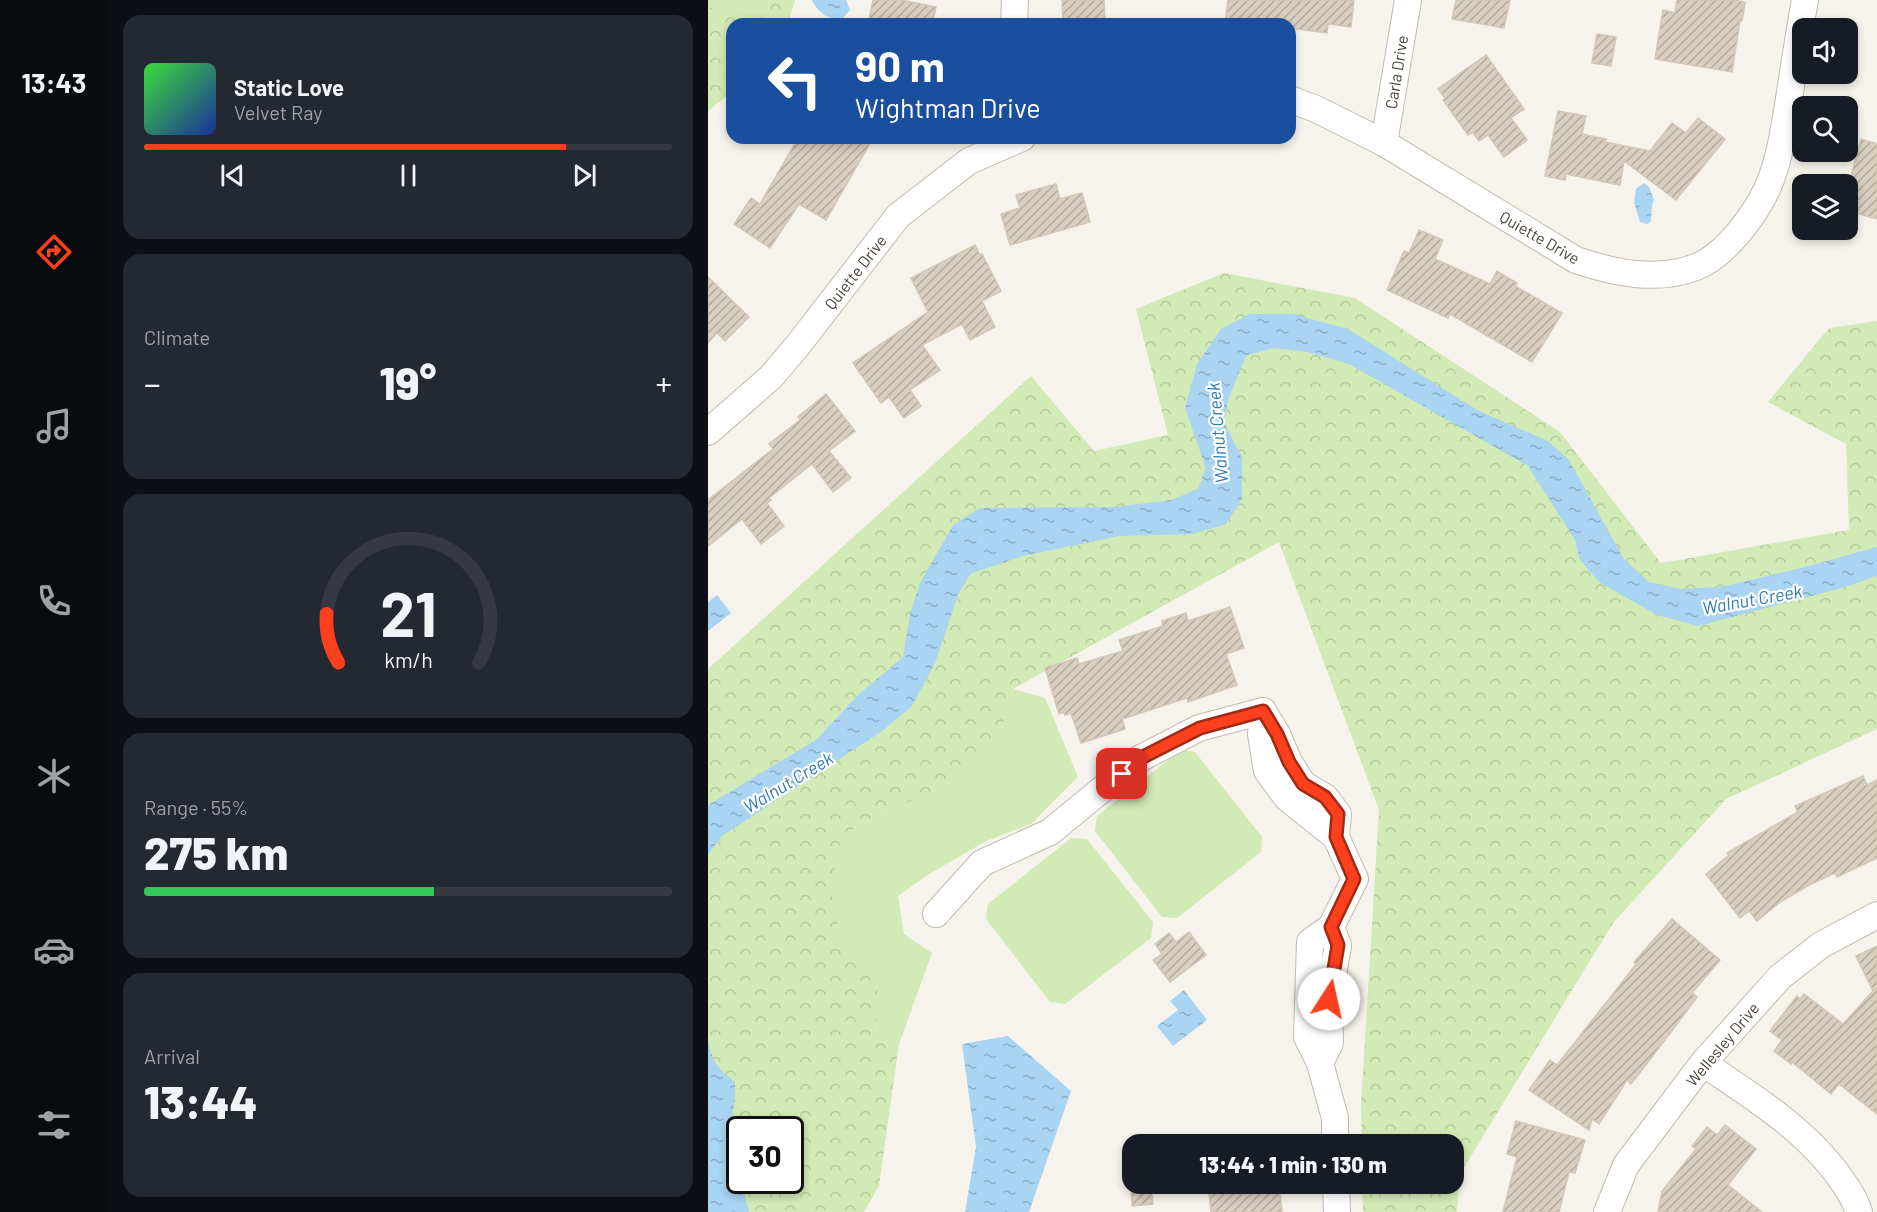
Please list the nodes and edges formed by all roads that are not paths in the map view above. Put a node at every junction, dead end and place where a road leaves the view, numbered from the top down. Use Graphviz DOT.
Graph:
graph roads {
  1 [pos="1015,0"];
  2 [pos="1408,0"];
  3 [pos="1805,0"];
  4 [pos="1014,18"];
  5 [pos="1296,101"];
  6 [pos="1384,143"];
  7 [pos="1008,144"];
  8 [pos="708,432"];
  9 [pos="936,914"];
  10 [pos="1877,915"];
  11 [pos="1703,1062"];
  12 [pos="1335,1134"];
  13 [pos="1336,1194"];
  14 [pos="1337,1212"];
  15 [pos="1607,1212"];
  16 [pos="1859,1212"];
  1 -- 4 [label="street"];
  2 -- 6 [label="street, Carla Drive"];
  3 -- 6 [label="street, Quiette Drive"];
  5 -- 6 [label="street, Quiette Drive"];
  7 -- 8 [label="street, Quiette Drive"];
  9 -- 12 [label="street"];
  10 -- 11 [label="street, Wellesley Drive"];
  11 -- 15 [label="street, Wellesley Drive"];
  11 -- 16 [label="street"];
  13 -- 14 [label="street"];
}
